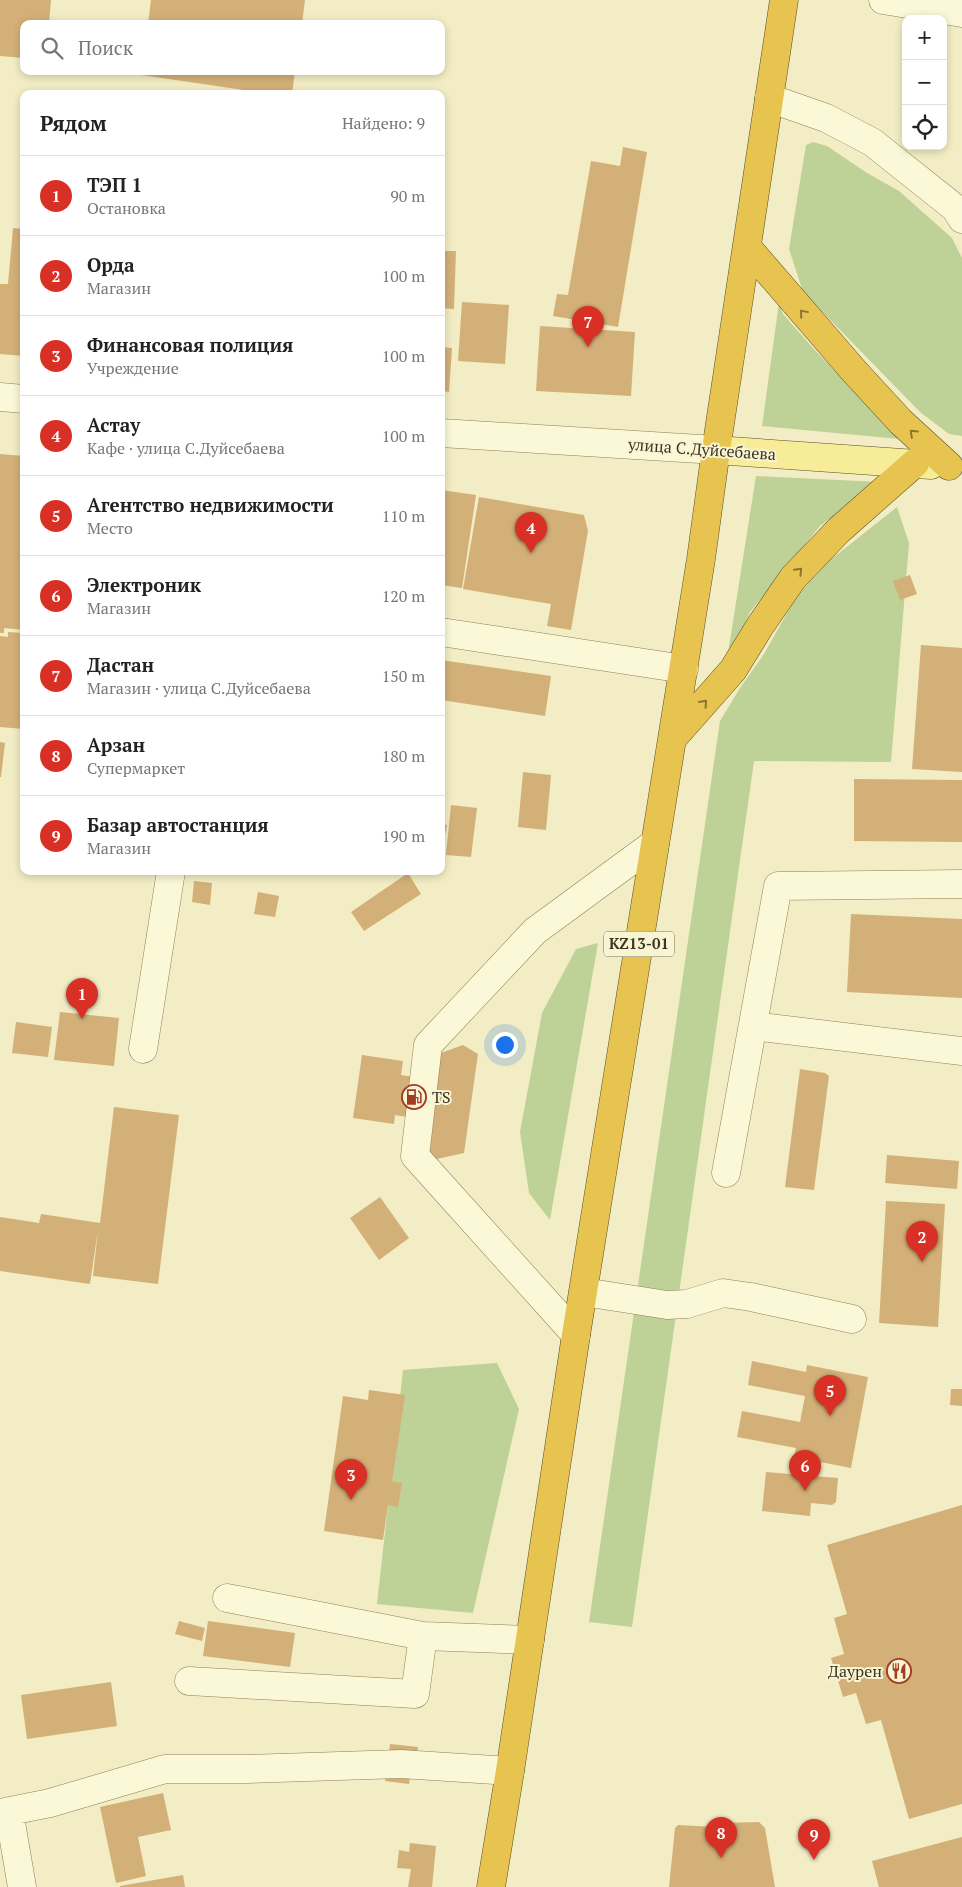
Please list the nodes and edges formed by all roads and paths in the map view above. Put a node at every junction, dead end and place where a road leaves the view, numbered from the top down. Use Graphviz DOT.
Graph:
graph roads {
  1 [pos="784,0"];
  2 [pos="883,0"];
  3 [pos="962,13"];
  4 [pos="769,98"];
  5 [pos="962,219"];
  6 [pos="747,247"];
  7 [pos="0,397"];
  8 [pos="20,399"];
  9 [pos="445,433"];
  10 [pos="716,450"];
  11 [pos="915,463"];
  12 [pos="955,466"];
  13 [pos="445,633"];
  14 [pos="684,669"];
  15 [pos="672,739"];
  16 [pos="655,843"];
  17 [pos="171,875"];
  18 [pos="962,884"];
  19 [pos="753,1026"];
  20 [pos="143,1049"];
  21 [pos="962,1051"];
  22 [pos="726,1173"];
  23 [pos="584,1292"];
  24 [pos="852,1319"];
  25 [pos="576,1335"];
  26 [pos="227,1598"];
  27 [pos="423,1636"];
  28 [pos="530,1640"];
  29 [pos="189,1682"];
  30 [pos="510,1770"];
  31 [pos="5,1812"];
  32 [pos="22,1887"];
  33 [pos="491,1887"];
  1 -- 4 [label="highway, KZ13-01"];
  2 -- 3 [label="street"];
  4 -- 5 [label="street"];
  4 -- 6 [label="highway, KZ13-01"];
  6 -- 10 [label="highway, KZ13-01"];
  12 -- 6 [label="highway, one-way"];
  7 -- 8 [label="street"];
  9 -- 10 [label="street, улица С.Дуйсебаева"];
  10 -- 11 [label="main road, улица С.Дуйсебаева"];
  10 -- 14 [label="highway, KZ13-01"];
  11 -- 12 [label="main road, улица С.Дуйсебаева"];
  15 -- 11 [label="highway, one-way"];
  13 -- 14 [label="street"];
  14 -- 15 [label="highway, KZ13-01"];
  15 -- 16 [label="highway, KZ13-01"];
  16 -- 23 [label="highway, KZ13-01"];
  16 -- 25 [label="street"];
  17 -- 20 [label="street"];
  18 -- 19 [label="street"];
  19 -- 21 [label="street"];
  19 -- 22 [label="street"];
  23 -- 24 [label="street"];
  23 -- 25 [label="highway, KZ13-01"];
  25 -- 28 [label="highway, KZ13-01"];
  26 -- 27 [label="street"];
  27 -- 28 [label="street"];
  27 -- 29 [label="street"];
  28 -- 30 [label="highway, KZ13-01"];
  30 -- 31 [label="street"];
  30 -- 33 [label="highway, KZ13-01"];
  31 -- 32 [label="street"];
}
